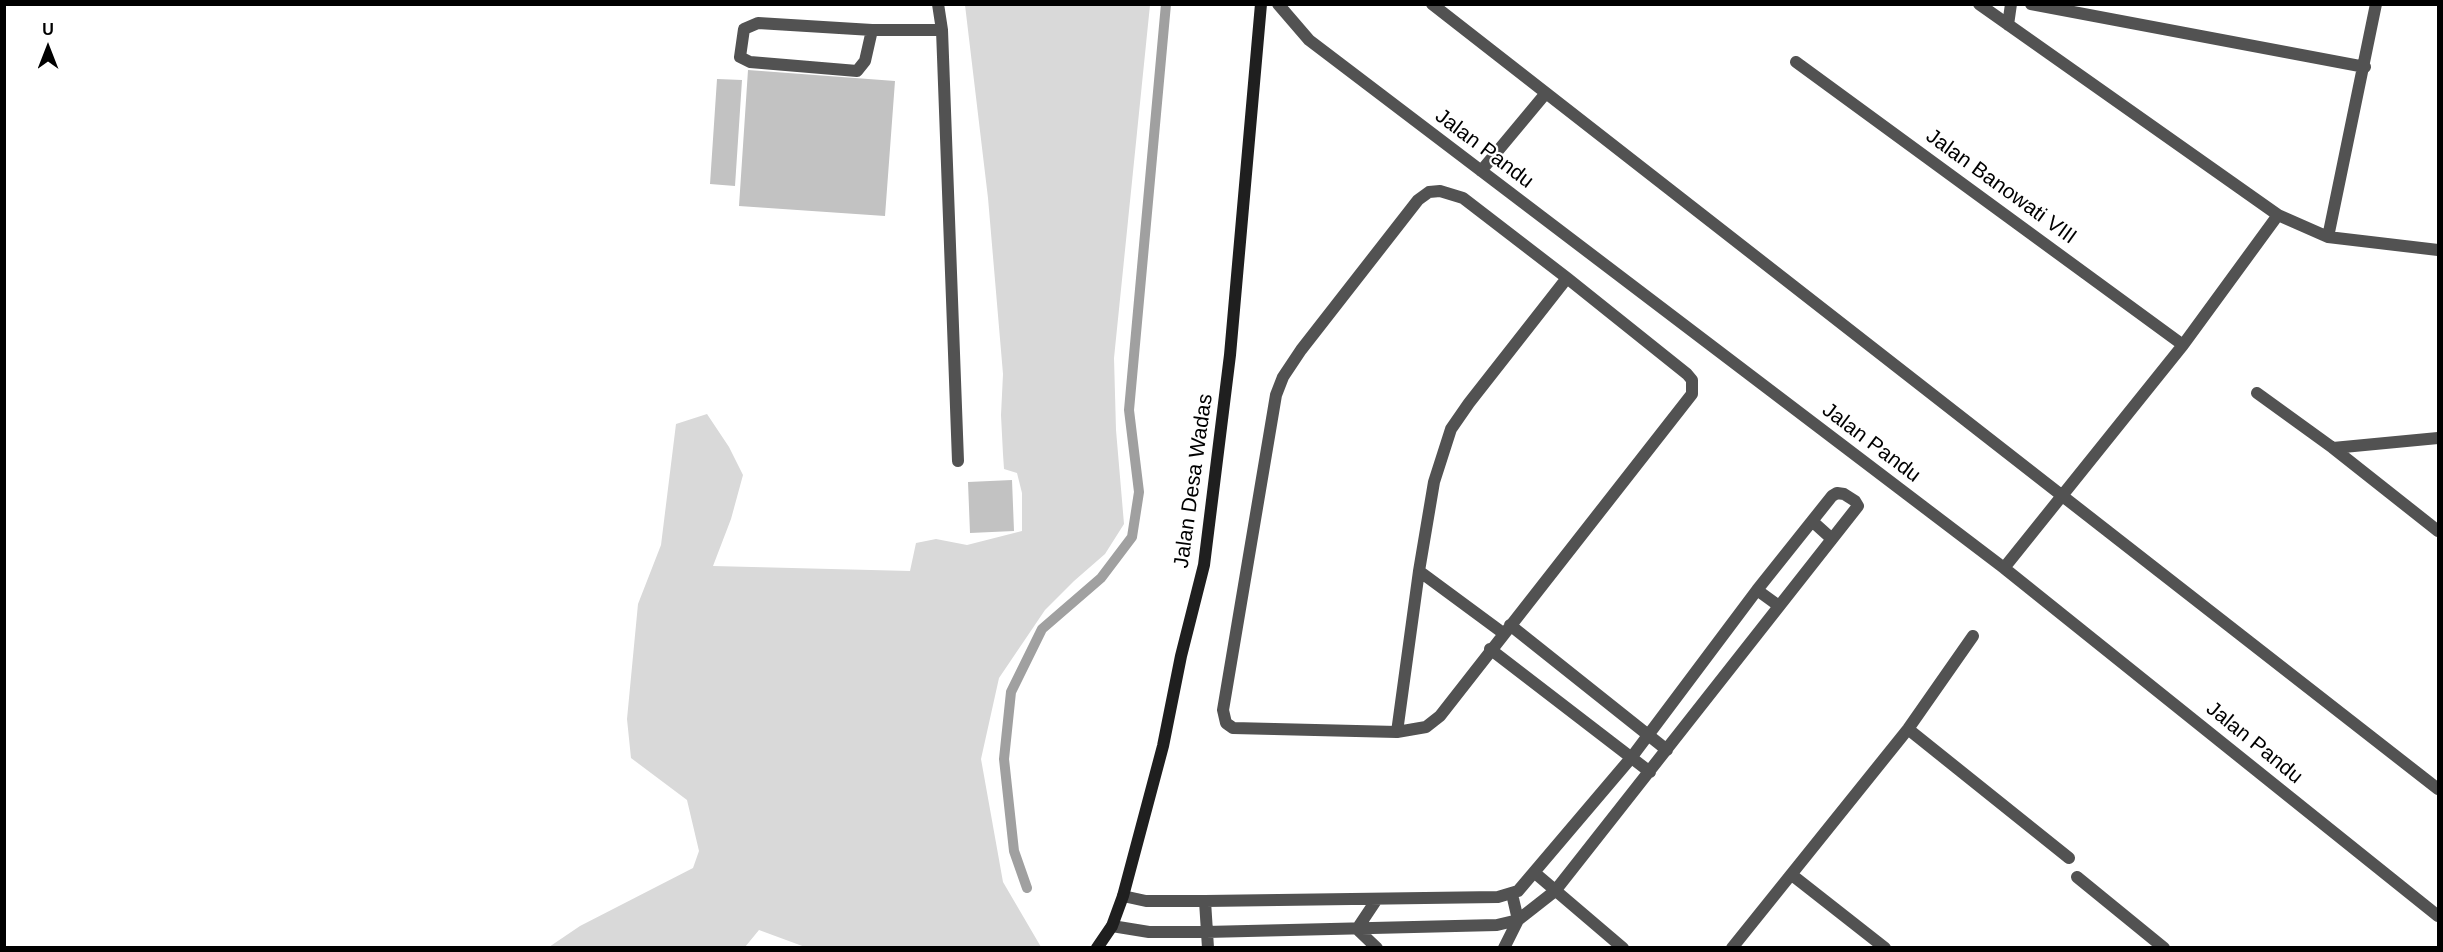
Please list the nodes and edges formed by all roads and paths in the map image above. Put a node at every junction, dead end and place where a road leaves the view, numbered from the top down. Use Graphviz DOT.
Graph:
graph roads {
  1 [pos="938,4"];
  2 [pos="1261,4"];
  3 [pos="1278,4"];
  4 [pos="1432,4"];
  5 [pos="1979,4"];
  6 [pos="2011,4"];
  7 [pos="2031,4"];
  8 [pos="2376,4"];
  9 [pos="2008,25"];
  10 [pos="872,30"];
  11 [pos="942,30"];
  12 [pos="1796,62"];
  13 [pos="2365,66"];
  14 [pos="1546,93"];
  15 [pos="1481,171"];
  16 [pos="2278,215"];
  17 [pos="2328,237"];
  18 [pos="2439,250"];
  19 [pos="1567,278"];
  20 [pos="2183,345"];
  21 [pos="2257,393"];
  22 [pos="2439,438"];
  23 [pos="2333,448"];
  24 [pos="958,461"];
  25 [pos="2064,496"];
  26 [pos="1812,521"];
  27 [pos="2439,531"];
  28 [pos="1832,539"];
  29 [pos="2004,568"];
  30 [pos="1419,571"];
  31 [pos="1757,590"];
  32 [pos="1779,606"];
  33 [pos="1506,629"];
  34 [pos="1973,636"];
  35 [pos="1490,649"];
  36 [pos="1908,729"];
  37 [pos="1397,732"];
  38 [pos="1648,735"];
  39 [pos="1667,750"];
  40 [pos="1631,758"];
  41 [pos="1650,772"];
  42 [pos="2439,789"];
  43 [pos="2069,858"];
  44 [pos="1535,873"];
  45 [pos="1792,875"];
  46 [pos="2077,877"];
  47 [pos="1555,891"];
  48 [pos="1512,894"];
  49 [pos="1123,896"];
  50 [pos="1377,898"];
  51 [pos="1205,902"];
  52 [pos="2439,916"];
  53 [pos="1518,920"];
  54 [pos="1112,926"];
  55 [pos="1357,929"];
  56 [pos="1206,932"];
  57 [pos="1097,948"];
  58 [pos="1208,948"];
  59 [pos="1377,948"];
  60 [pos="1504,948"];
  61 [pos="1623,948"];
  62 [pos="1732,948"];
  63 [pos="1885,948"];
  64 [pos="2164,948"];
  1 -- 11 [label="street"];
  2 -- 49 [label="main road, Jalan Desa Wadas"];
  3 -- 15 [label="street, Jalan Pandu"];
  4 -- 14 [label="street"];
  5 -- 9 [label="street"];
  6 -- 9 [label="street"];
  7 -- 13 [label="street"];
  8 -- 13 [label="street"];
  9 -- 16 [label="street"];
  10 -- 10 [label="street"];
  10 -- 11 [label="street"];
  11 -- 24 [label="street"];
  12 -- 20 [label="street, Jalan Banowati VIII"];
  13 -- 17 [label="street"];
  14 -- 15 [label="street"];
  14 -- 25 [label="street"];
  15 -- 29 [label="street, Jalan Pandu"];
  16 -- 17 [label="street"];
  16 -- 20 [label="street"];
  17 -- 18 [label="street"];
  19 -- 30 [label="street"];
  19 -- 33 [label="street"];
  19 -- 37 [label="street"];
  20 -- 25 [label="street"];
  21 -- 23 [label="street"];
  22 -- 23 [label="street"];
  23 -- 27 [label="street"];
  25 -- 29 [label="street"];
  25 -- 42 [label="street"];
  26 -- 28 [label="street"];
  26 -- 28 [label="street"];
  26 -- 31 [label="street"];
  28 -- 32 [label="street"];
  29 -- 52 [label="street, Jalan Pandu"];
  30 -- 33 [label="street"];
  30 -- 37 [label="street"];
  31 -- 32 [label="street"];
  31 -- 38 [label="street"];
  32 -- 39 [label="street"];
  33 -- 35 [label="street"];
  33 -- 38 [label="street"];
  34 -- 36 [label="street"];
  35 -- 37 [label="street"];
  35 -- 40 [label="street"];
  36 -- 43 [label="street"];
  36 -- 45 [label="street"];
  38 -- 39 [label="street"];
  38 -- 40 [label="street"];
  39 -- 41 [label="street"];
  40 -- 41 [label="street"];
  40 -- 44 [label="street"];
  41 -- 47 [label="street"];
  44 -- 47 [label="street"];
  44 -- 48 [label="street"];
  45 -- 62 [label="street"];
  45 -- 63 [label="street"];
  46 -- 64 [label="street"];
  47 -- 53 [label="street"];
  47 -- 61 [label="street"];
  48 -- 50 [label="street"];
  48 -- 53 [label="street"];
  49 -- 51 [label="street"];
  49 -- 54 [label="main road, Jalan Desa Wadas"];
  50 -- 51 [label="street"];
  50 -- 55 [label="street"];
  51 -- 56 [label="street"];
  53 -- 55 [label="street"];
  53 -- 60 [label="street"];
  54 -- 56 [label="street"];
  54 -- 57 [label="main road, Jalan Desa Wadas"];
  55 -- 56 [label="street"];
  55 -- 59 [label="street"];
  56 -- 58 [label="street"];
}
